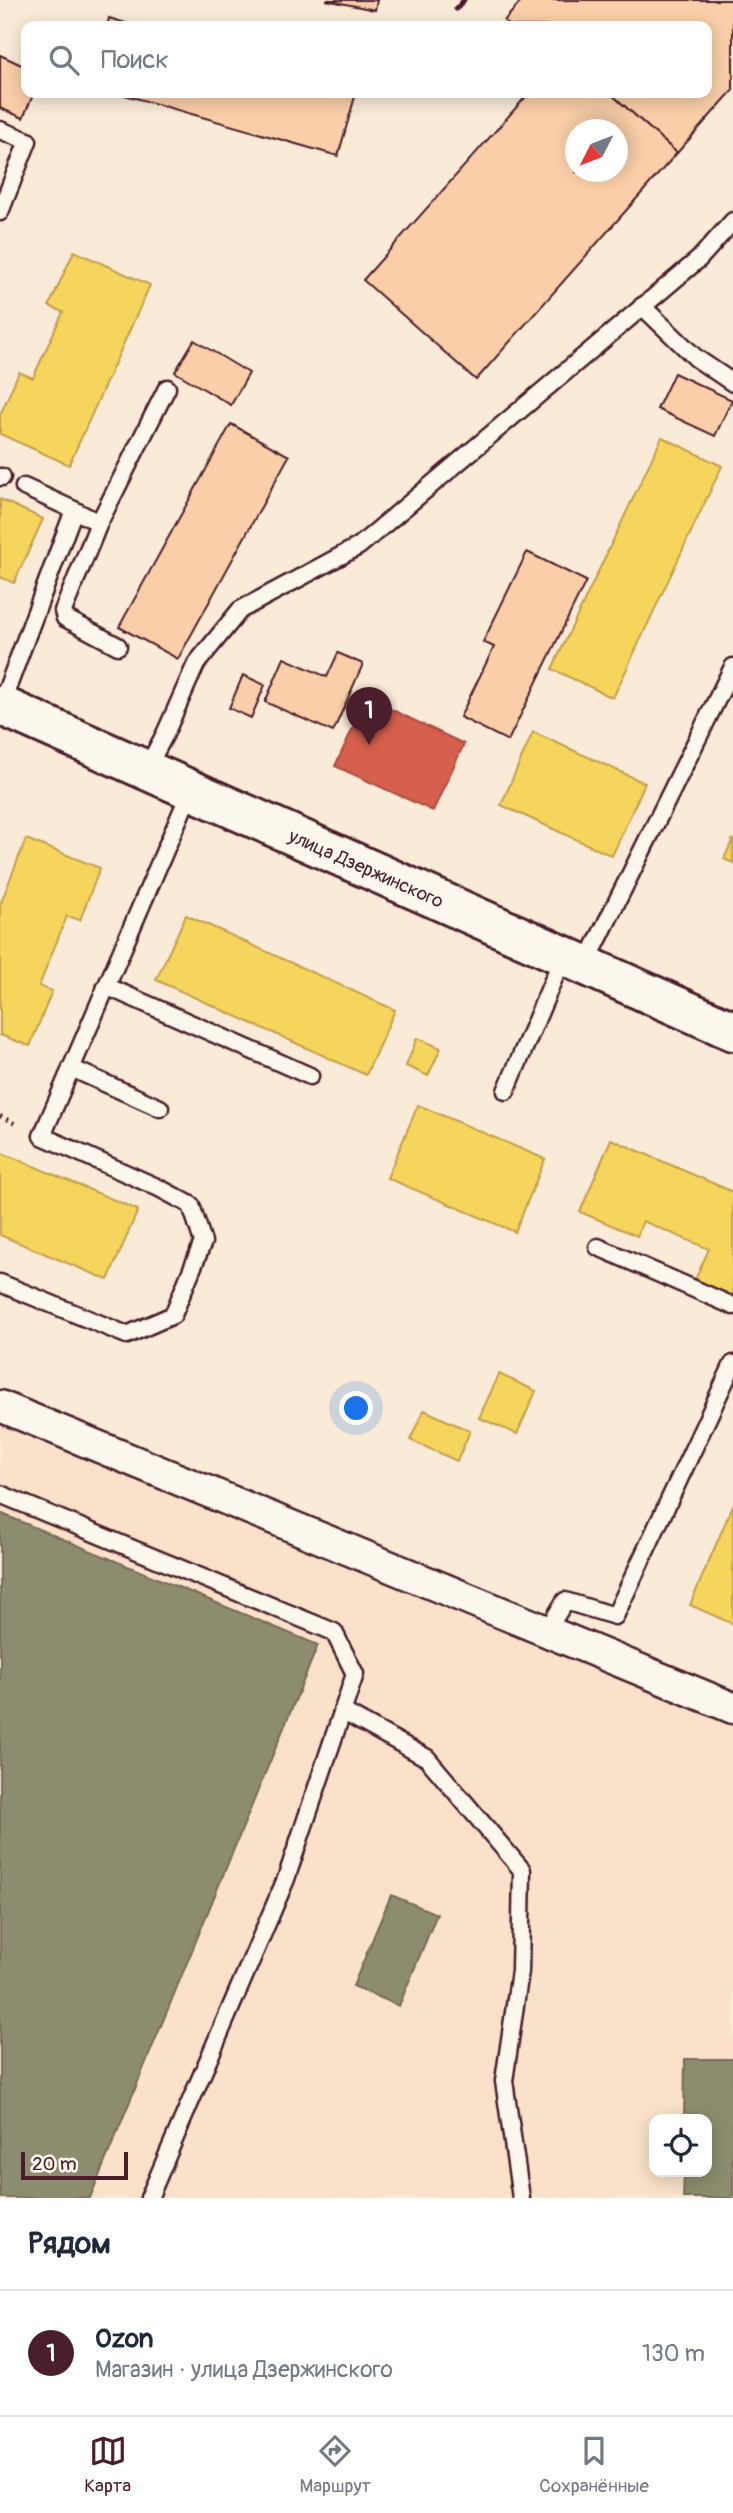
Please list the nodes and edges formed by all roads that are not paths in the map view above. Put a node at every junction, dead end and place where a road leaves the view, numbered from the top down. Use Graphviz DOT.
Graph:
graph roads {
  1 [pos="0,130"];
  2 [pos="0,212"];
  3 [pos="733,221"];
  4 [pos="642,306"];
  5 [pos="733,383"];
  6 [pos="167,388"];
  7 [pos="24,487"];
  8 [pos="74,510"];
  9 [pos="99,523"];
  10 [pos="118,646"];
  11 [pos="733,667"];
  12 [pos="1,705"];
  13 [pos="146,770"];
  14 [pos="191,790"];
  15 [pos="574,962"];
  16 [pos="106,986"];
  17 [pos="733,1031"];
  18 [pos="71,1068"];
  19 [pos="310,1076"];
  20 [pos="506,1091"];
  21 [pos="160,1108"];
  22 [pos="598,1247"];
  23 [pos="0,1283"];
  24 [pos="733,1306"];
  25 [pos="733,1364"];
  26 [pos="0,1406"];
  27 [pos="0,1494"];
  28 [pos="546,1632"];
  29 [pos="733,1708"];
  30 [pos="342,1712"];
  31 [pos="149,2198"];
  32 [pos="521,2198"];
  1 -- 2 [label="lane"];
  3 -- 4 [label="lane"];
  4 -- 5 [label="lane"];
  4 -- 13 [label="lane"];
  6 -- 9 [label="lane"];
  7 -- 8 [label="lane"];
  8 -- 9 [label="lane"];
  8 -- 12 [label="lane"];
  9 -- 10 [label="lane"];
  11 -- 15 [label="lane"];
  12 -- 13 [label="main road, улица Дзержинского"];
  13 -- 14 [label="main road, улица Дзержинского"];
  14 -- 15 [label="main road, улица Дзержинского"];
  14 -- 16 [label="lane"];
  15 -- 17 [label="main road, улица Дзержинского"];
  15 -- 20 [label="lane"];
  16 -- 18 [label="lane"];
  16 -- 19 [label="lane"];
  18 -- 21 [label="lane"];
  18 -- 23 [label="lane"];
  22 -- 24 [label="lane"];
  25 -- 28 [label="lane"];
  26 -- 28 [label="street"];
  27 -- 30 [label="lane"];
  28 -- 29 [label="street"];
  30 -- 31 [label="lane"];
  30 -- 32 [label="lane"];
}
